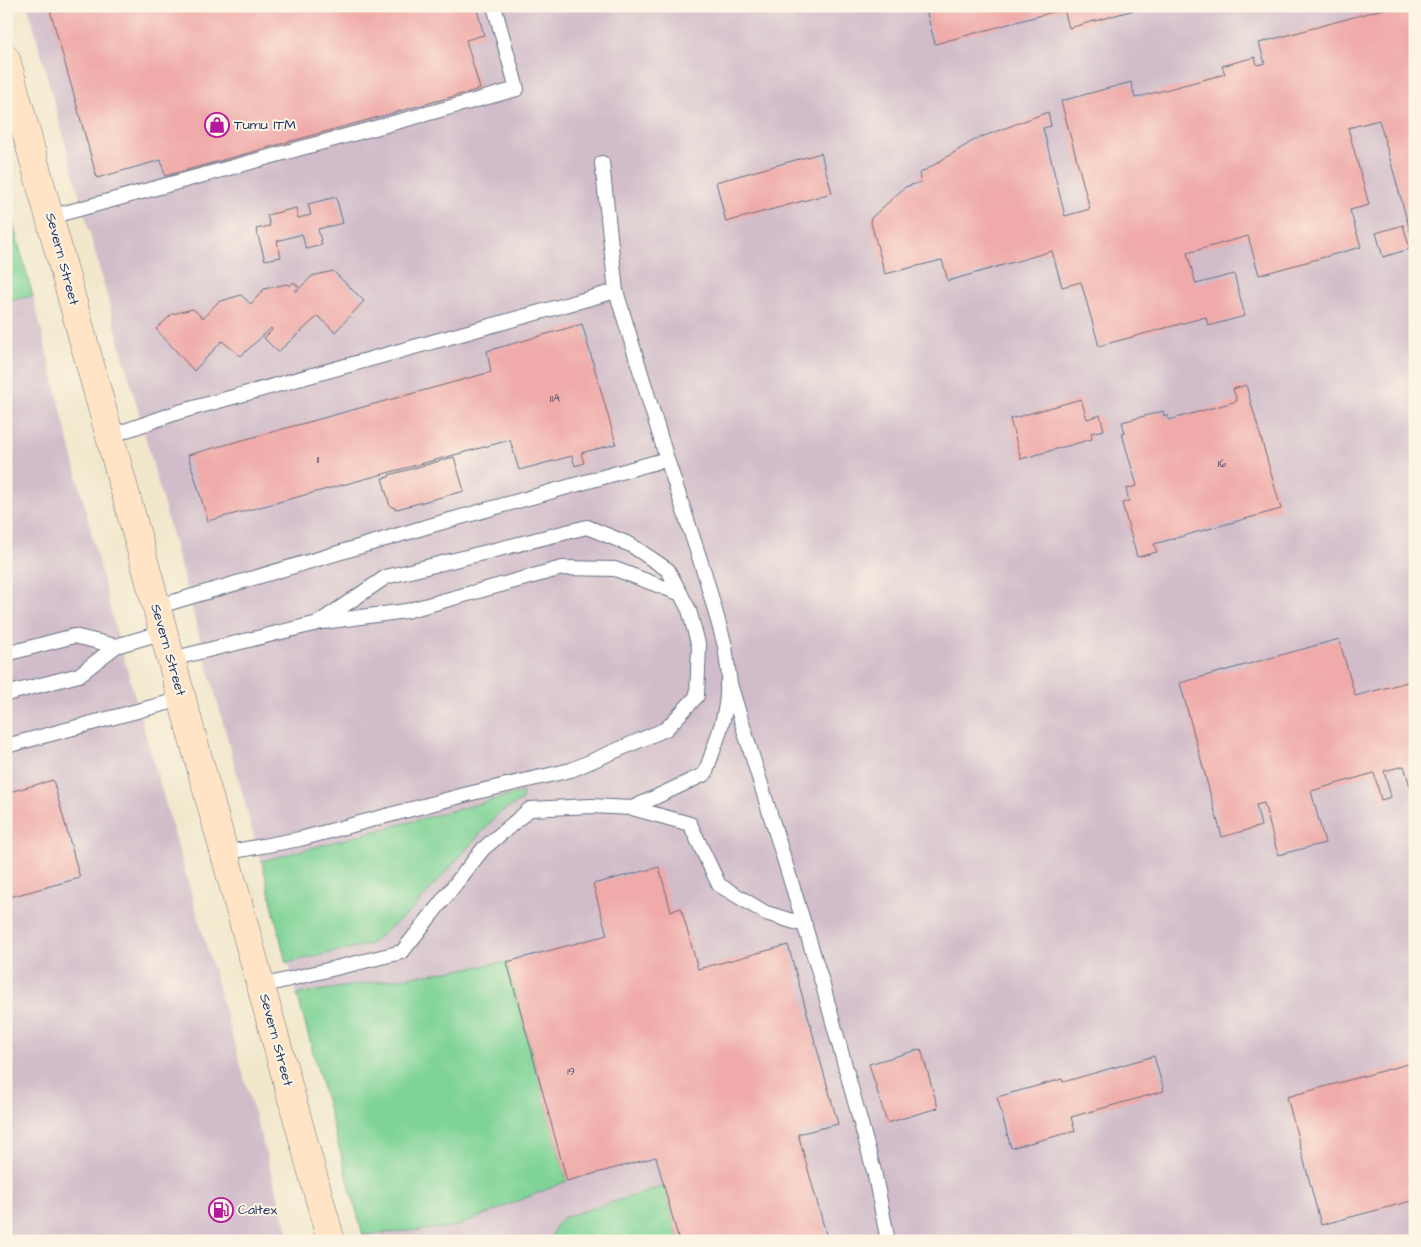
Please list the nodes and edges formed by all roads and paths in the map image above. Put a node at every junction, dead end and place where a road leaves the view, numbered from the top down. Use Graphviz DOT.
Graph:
graph roads {
  1 [pos="494,6"];
  2 [pos="6,58"];
  3 [pos="602,163"];
  4 [pos="50,217"];
  5 [pos="616,291"];
  6 [pos="110,436"];
  7 [pos="667,459"];
  8 [pos="681,594"];
  9 [pos="160,619"];
  10 [pos="318,623"];
  11 [pos="116,646"];
  12 [pos="725,646"];
  13 [pos="6,654"];
  14 [pos="171,659"];
  15 [pos="6,694"];
  16 [pos="182,699"];
  17 [pos="6,746"];
  18 [pos="632,808"];
  19 [pos="224,853"];
  20 [pos="805,925"];
  21 [pos="261,986"];
  22 [pos="331,1241"];
  23 [pos="888,1241"];
  1 -- 4 [label="lane"];
  2 -- 4 [label="street, Severn Street"];
  3 -- 5 [label="lane"];
  4 -- 6 [label="street, Severn Street"];
  5 -- 6 [label="lane"];
  5 -- 7 [label="lane"];
  6 -- 9 [label="street, Severn Street"];
  7 -- 9 [label="lane"];
  7 -- 12 [label="lane"];
  8 -- 10 [label="lane"];
  8 -- 10 [label="lane"];
  8 -- 19 [label="lane"];
  9 -- 11 [label="lane"];
  9 -- 14 [label="street, Severn Street"];
  10 -- 14 [label="lane"];
  11 -- 13 [label="lane"];
  11 -- 15 [label="lane"];
  12 -- 18 [label="lane"];
  12 -- 20 [label="lane"];
  14 -- 16 [label="street, Severn Street"];
  16 -- 17 [label="lane"];
  16 -- 19 [label="street, Severn Street"];
  18 -- 20 [label="lane"];
  18 -- 21 [label="lane"];
  19 -- 21 [label="street, Severn Street"];
  20 -- 23 [label="lane"];
  21 -- 22 [label="street, Severn Street"];
}
